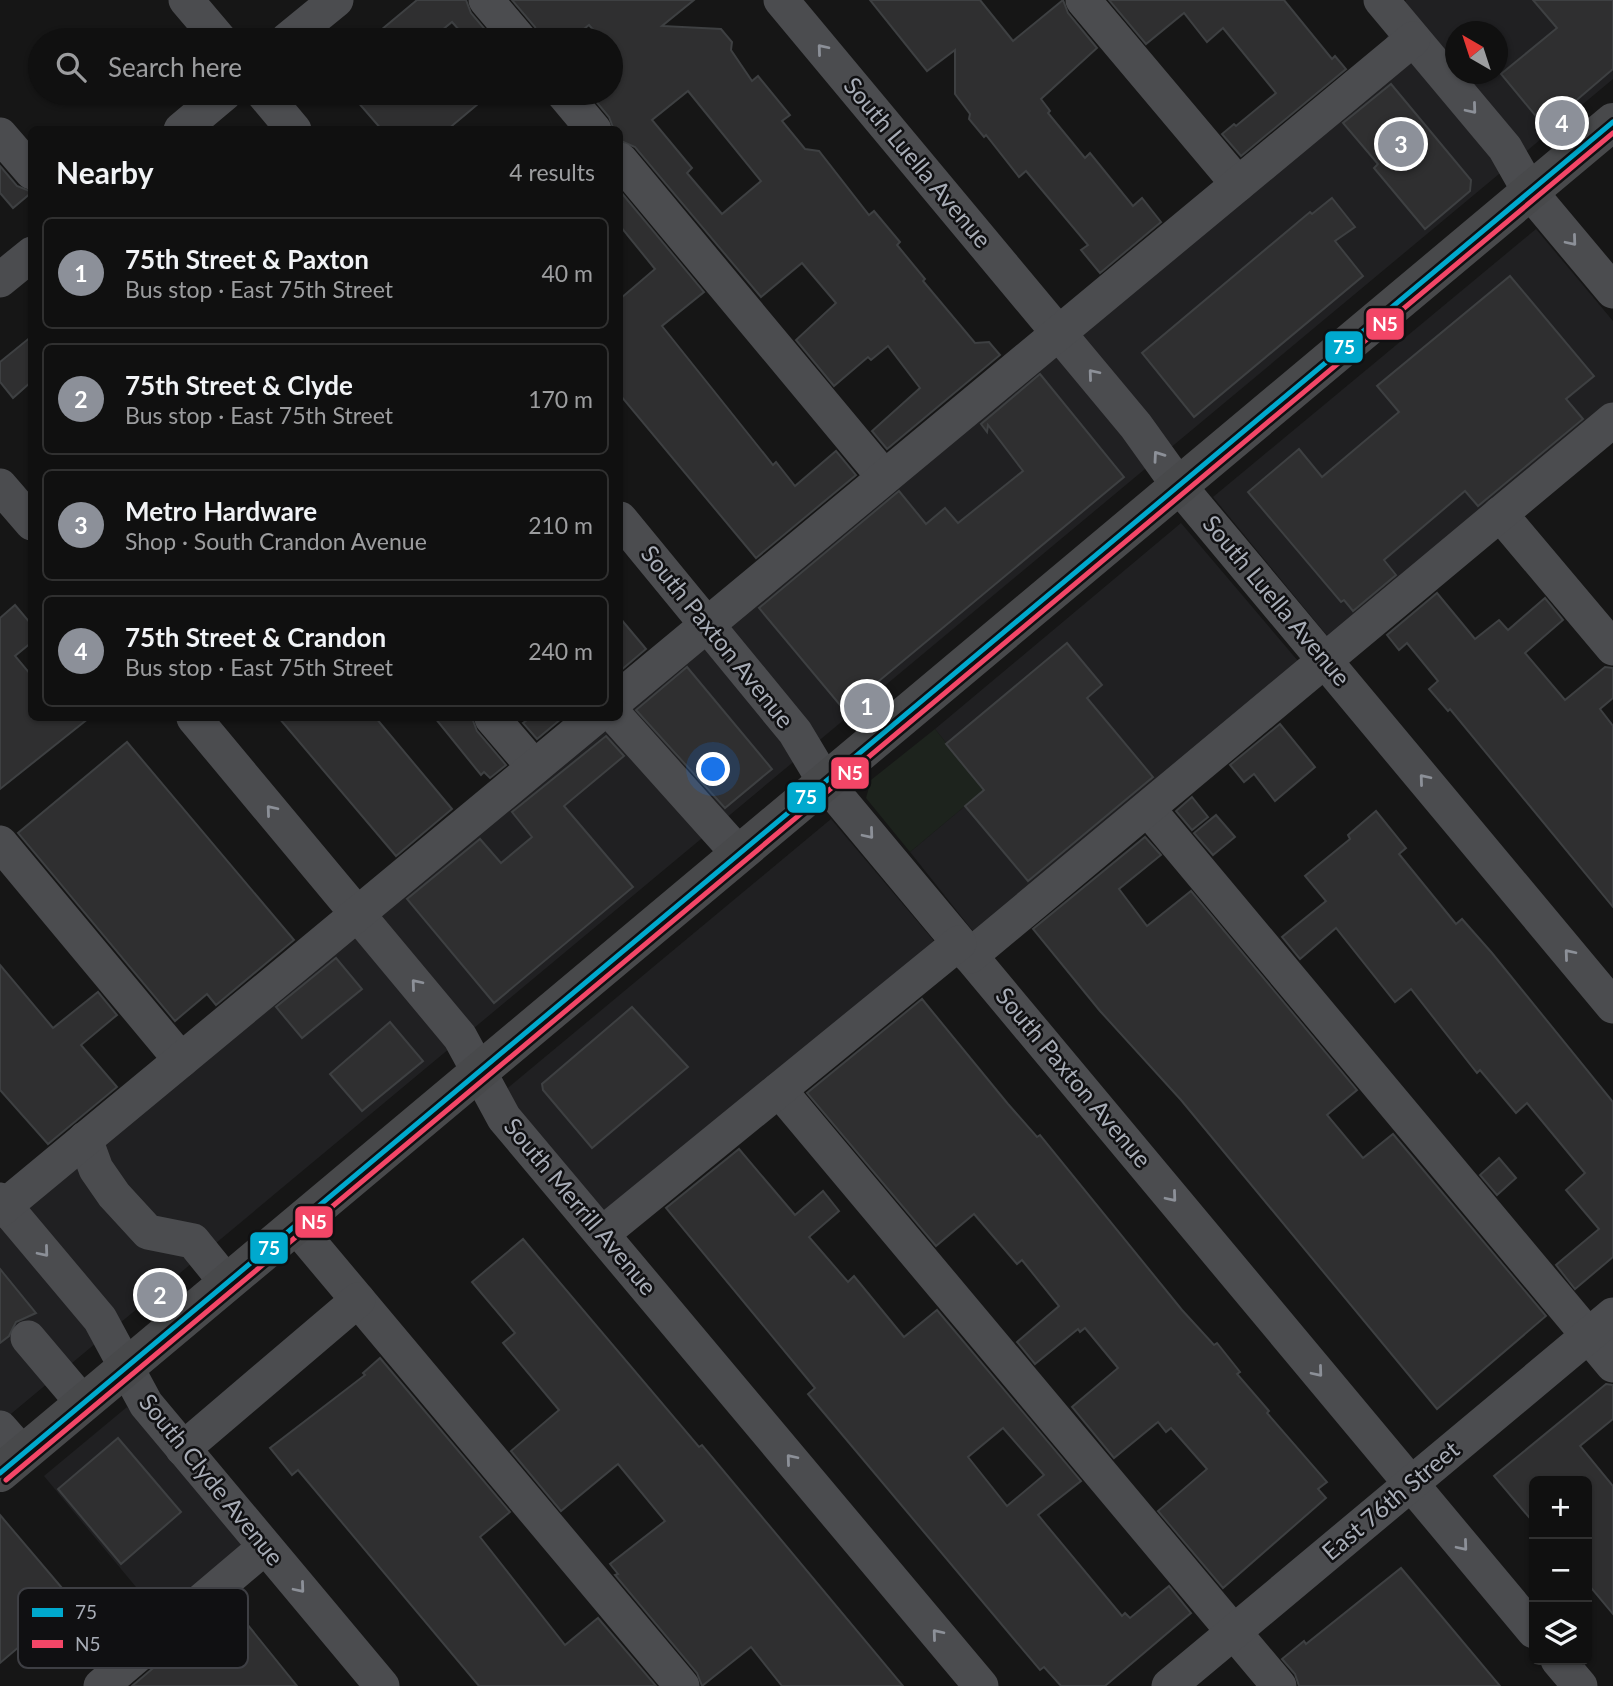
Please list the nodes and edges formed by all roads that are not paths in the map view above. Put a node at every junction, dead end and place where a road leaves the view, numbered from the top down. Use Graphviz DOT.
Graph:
graph roads {
  1 [pos="186,0"];
  2 [pos="336,0"];
  3 [pos="486,0"];
  4 [pos="781,0"];
  5 [pos="1083,0"];
  6 [pos="1400,13"];
  7 [pos="209,28"];
  8 [pos="302,28"];
  9 [pos="510,28"];
  10 [pos="211,105"];
  11 [pos="273,105"];
  12 [pos="573,105"];
  13 [pos="1613,122"];
  14 [pos="186,126"];
  15 [pos="291,126"];
  16 [pos="591,126"];
  17 [pos="0,135"];
  18 [pos="623,164"];
  19 [pos="28,168"];
  20 [pos="1238,184"];
  21 [pos="1530,192"];
  22 [pos="28,257"];
  23 [pos="0,280"];
  24 [pos="1613,291"];
  25 [pos="1058,333"];
  26 [pos="1613,420"];
  27 [pos="884,477"];
  28 [pos="0,485"];
  29 [pos="1179,486"];
  30 [pos="1500,514"];
  31 [pos="28,518"];
  32 [pos="623,523"];
  33 [pos="707,624"];
  34 [pos="1613,649"];
  35 [pos="1325,660"];
  36 [pos="623,694"];
  37 [pos="196,721"];
  38 [pos="495,721"];
  39 [pos="590,721"];
  40 [pos="620,721"];
  41 [pos="534,768"];
  42 [pos="825,782"];
  43 [pos="1148,808"];
  44 [pos="0,843"];
  45 [pos="739,853"];
  46 [pos="357,914"];
  47 [pos="965,949"];
  48 [pos="1613,1006"];
  49 [pos="181,1060"];
  50 [pos="479,1072"];
  51 [pos="779,1090"];
  52 [pos="85,1139"];
  53 [pos="2,1205"];
  54 [pos="295,1226"];
  55 [pos="601,1234"];
  56 [pos="227,1283"];
  57 [pos="358,1300"];
  58 [pos="1601,1326"];
  59 [pos="27,1338"];
  60 [pos="1613,1365"];
  61 [pos="126,1367"];
  62 [pos="83,1403"];
  63 [pos="183,1449"];
  64 [pos="8,1451"];
  65 [pos="1411,1484"];
  66 [pos="265,1547"];
  67 [pos="217,1588"];
  68 [pos="1529,1625"];
  69 [pos="1234,1632"];
  70 [pos="1562,1665"];
  71 [pos="122,1668"];
  72 [pos="101,1686"];
  73 [pos="382,1686"];
  74 [pos="682,1686"];
  75 [pos="981,1686"];
  76 [pos="1169,1686"];
  77 [pos="1279,1686"];
  78 [pos="1580,1686"];
  1 -- 7 [label="street"];
  2 -- 8 [label="street"];
  3 -- 9 [label="street"];
  25 -- 4 [label="street, South Luella Avenue, one-way"];
  5 -- 20 [label="street"];
  6 -- 20 [label="street"];
  6 -- 21 [label="street, one-way"];
  10 -- 14 [label="street"];
  11 -- 15 [label="street"];
  12 -- 16 [label="street"];
  13 -- 21 [label="main road"];
  17 -- 19 [label="street"];
  18 -- 27 [label="street"];
  20 -- 25 [label="street"];
  21 -- 24 [label="street, one-way"];
  21 -- 29 [label="main road"];
  22 -- 23 [label="street"];
  25 -- 27 [label="street"];
  29 -- 25 [label="street, South Luella Avenue, one-way"];
  26 -- 30 [label="street"];
  27 -- 33 [label="street"];
  28 -- 31 [label="street"];
  29 -- 35 [label="street, South Luella Avenue"];
  29 -- 42 [label="main road"];
  30 -- 34 [label="street"];
  30 -- 35 [label="street"];
  32 -- 33 [label="street, South Paxton Avenue"];
  33 -- 36 [label="street"];
  33 -- 42 [label="street, South Paxton Avenue"];
  35 -- 43 [label="street"];
  48 -- 35 [label="street, South Luella Avenue, one-way"];
  46 -- 37 [label="street, South Merrill Avenue, one-way"];
  38 -- 41 [label="street"];
  39 -- 41 [label="street"];
  40 -- 45 [label="street"];
  41 -- 46 [label="street"];
  42 -- 45 [label="main road"];
  42 -- 47 [label="street, South Paxton Avenue, one-way"];
  43 -- 47 [label="street"];
  43 -- 58 [label="street"];
  44 -- 49 [label="street"];
  45 -- 50 [label="main road"];
  46 -- 49 [label="street"];
  50 -- 46 [label="street, South Merrill Avenue, one-way"];
  47 -- 51 [label="street"];
  47 -- 65 [label="street, South Paxton Avenue, one-way"];
  49 -- 52 [label="street"];
  50 -- 54 [label="main road"];
  50 -- 55 [label="street, South Merrill Avenue"];
  51 -- 55 [label="street"];
  51 -- 69 [label="street"];
  52 -- 53 [label="street"];
  52 -- 56 [label="street"];
  53 -- 61 [label="street, South Clyde Avenue, one-way"];
  54 -- 56 [label="main road"];
  54 -- 57 [label="street"];
  75 -- 55 [label="street, South Merrill Avenue, one-way"];
  56 -- 61 [label="main road"];
  57 -- 63 [label="street"];
  57 -- 74 [label="street"];
  58 -- 60 [label="street"];
  58 -- 65 [label="street, East 76th Street"];
  59 -- 62 [label="street"];
  61 -- 62 [label="main road"];
  61 -- 63 [label="street, South Clyde Avenue"];
  62 -- 64 [label="main road"];
  63 -- 66 [label="street, South Clyde Avenue"];
  65 -- 68 [label="street, South Paxton Avenue, one-way"];
  65 -- 69 [label="street, East 76th Street"];
  66 -- 67 [label="street"];
  66 -- 73 [label="street, South Clyde Avenue, one-way"];
  69 -- 76 [label="street, East 76th Street"];
  69 -- 77 [label="street"];
  70 -- 78 [label="street"];
  71 -- 72 [label="street"];
}
